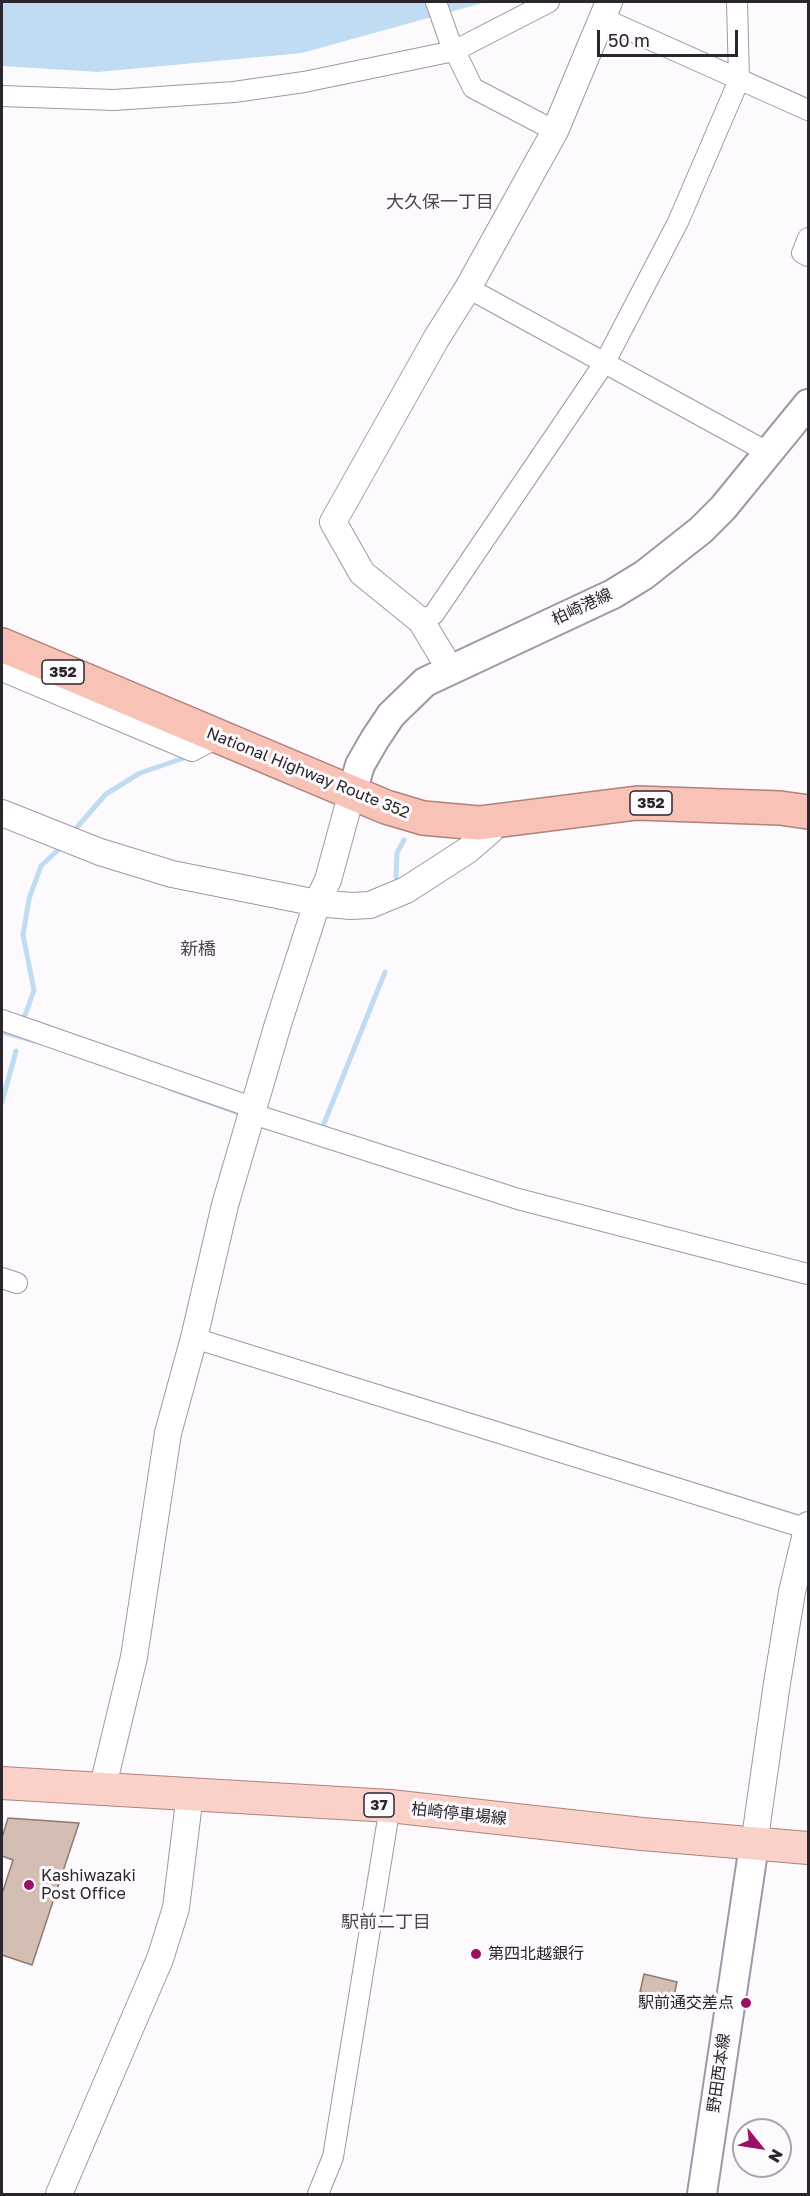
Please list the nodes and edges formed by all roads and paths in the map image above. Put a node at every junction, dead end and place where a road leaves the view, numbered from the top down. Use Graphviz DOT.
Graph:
graph roads {
  1 [pos="436,2"];
  2 [pos="549,2"];
  3 [pos="737,2"];
  4 [pos="606,10"];
  5 [pos="452,45"];
  6 [pos="739,80"];
  7 [pos="2,96"];
  8 [pos="808,110"];
  9 [pos="555,130"];
  10 [pos="808,238"];
  11 [pos="808,256"];
  12 [pos="468,288"];
  13 [pos="605,362"];
  14 [pos="808,404"];
  15 [pos="769,453"];
  16 [pos="421,621"];
  17 [pos="2,645"];
  18 [pos="450,669"];
  19 [pos="2,671"];
  20 [pos="219,737"];
  21 [pos="352,792"];
  22 [pos="808,812"];
  23 [pos="2,813"];
  24 [pos="494,822"];
  25 [pos="317,903"];
  26 [pos="2,1020"];
  27 [pos="254,1111"];
  28 [pos="808,1274"];
  29 [pos="194,1338"];
  30 [pos="808,1527"];
  31 [pos="800,1595"];
  32 [pos="2,1783"];
  33 [pos="102,1790"];
  34 [pos="190,1794"];
  35 [pos="390,1806"];
  36 [pos="754,1845"];
  37 [pos="808,1848"];
  38 [pos="59,2194"];
  39 [pos="318,2194"];
  40 [pos="702,2194"];
  1 -- 5 [label="street"];
  2 -- 5 [label="street"];
  3 -- 6 [label="street"];
  4 -- 6 [label="street"];
  4 -- 9 [label="street"];
  5 -- 7 [label="street"];
  5 -- 9 [label="street"];
  6 -- 8 [label="street"];
  6 -- 13 [label="street"];
  9 -- 12 [label="street"];
  10 -- 11 [label="street"];
  12 -- 13 [label="street"];
  12 -- 16 [label="street"];
  13 -- 15 [label="street"];
  13 -- 16 [label="street"];
  14 -- 15 [label="main road, 柏崎港線"];
  15 -- 18 [label="main road, 柏崎港線"];
  16 -- 18 [label="street"];
  17 -- 20 [label="highway, National Highway Route 352 / 352"];
  18 -- 21 [label="main road, 柏崎港線"];
  19 -- 20 [label="street"];
  20 -- 21 [label="highway, National Highway Route 352 / 352"];
  21 -- 24 [label="highway, National Highway Route 352 / 352"];
  21 -- 25 [label="street"];
  22 -- 24 [label="highway, National Highway Route 352 / 352"];
  23 -- 25 [label="street"];
  24 -- 25 [label="street"];
  25 -- 27 [label="street"];
  26 -- 27 [label="street"];
  27 -- 28 [label="street"];
  27 -- 29 [label="street"];
  29 -- 30 [label="street"];
  29 -- 33 [label="street"];
  30 -- 31 [label="street"];
  31 -- 36 [label="street"];
  32 -- 33 [label="main road, 柏崎停車場線 / 37"];
  33 -- 34 [label="main road, 柏崎停車場線 / 37"];
  34 -- 35 [label="main road, 柏崎停車場線 / 37"];
  34 -- 38 [label="street"];
  35 -- 36 [label="main road, 柏崎停車場線 / 37"];
  35 -- 39 [label="street"];
  36 -- 37 [label="main road, 柏崎停車場線 / 37"];
  36 -- 40 [label="main road, 野田西本線"];
}
